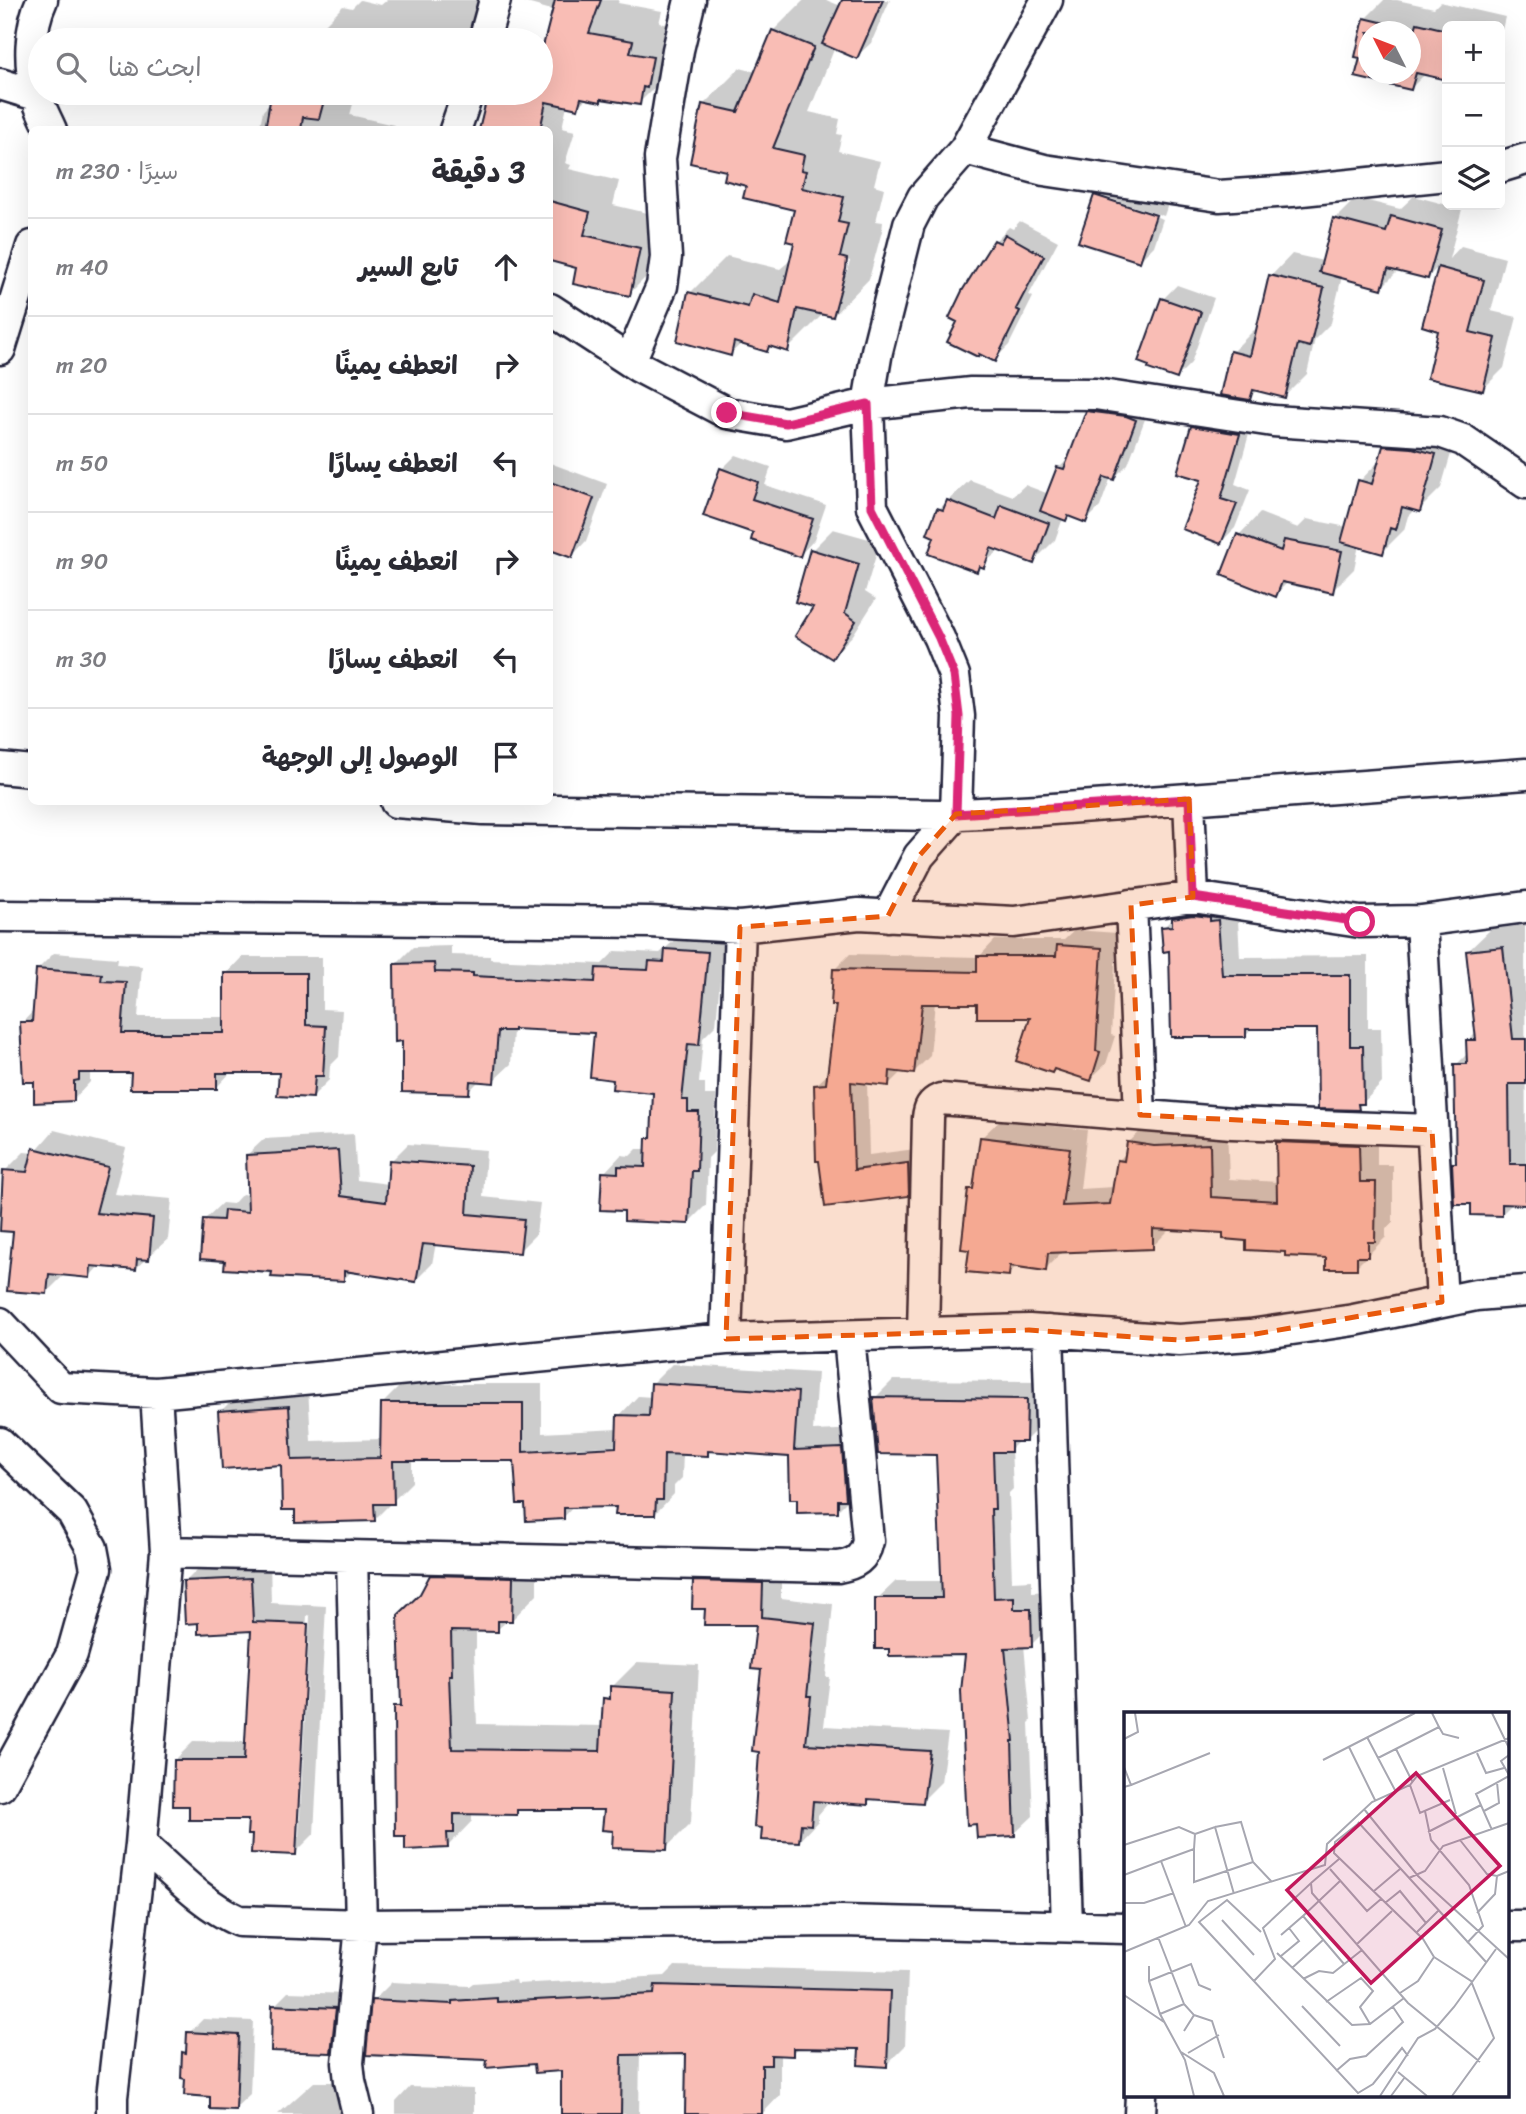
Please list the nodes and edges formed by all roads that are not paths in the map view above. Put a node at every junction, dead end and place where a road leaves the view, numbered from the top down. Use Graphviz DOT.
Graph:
graph roads {
  1 [pos="42,0"];
  2 [pos="495,0"];
  3 [pos="690,0"];
  4 [pos="1047,0"];
  5 [pos="33,28"];
  6 [pos="487,28"];
  7 [pos="0,84"];
  8 [pos="28,93"];
  9 [pos="40,105"];
  10 [pos="464,105"];
  11 [pos="49,126"];
  12 [pos="456,126"];
  13 [pos="965,149"];
  14 [pos="1526,159"];
  15 [pos="1505,165"];
  16 [pos="1442,176"];
  17 [pos="28,258"];
  18 [pos="553,311"];
  19 [pos="2,338"];
  20 [pos="630,361"];
  21 [pos="868,404"];
  22 [pos="1526,482"];
  23 [pos="0,768"];
  24 [pos="28,771"];
  25 [pos="1526,774"];
  26 [pos="1189,799"];
  27 [pos="433,805"];
  28 [pos="956,814"];
  29 [pos="1193,897"];
  30 [pos="1131,905"];
  31 [pos="1526,908"];
  32 [pos="0,916"];
  33 [pos="888,916"];
  34 [pos="1421,921"];
  35 [pos="740,927"];
  36 [pos="1140,1115"];
  37 [pos="1432,1130"];
  38 [pos="1526,1291"];
  39 [pos="1442,1302"];
  40 [pos="0,1323"];
  41 [pos="1048,1331"];
  42 [pos="923,1333"];
  43 [pos="849,1336"];
  44 [pos="726,1339"];
  45 [pos="156,1393"];
  46 [pos="0,1443"];
  47 [pos="166,1552"];
  48 [pos="352,1556"];
  49 [pos="0,1786"];
  50 [pos="141,1844"];
  51 [pos="360,1925"];
  52 [pos="1067,1926"];
  53 [pos="1508,1926"];
  54 [pos="1526,1926"];
  55 [pos="1124,1928"];
  56 [pos="1141,2096"];
  57 [pos="113,2114"];
  58 [pos="358,2114"];
  59 [pos="1140,2114"];
  1 -- 5 [label="street"];
  2 -- 6 [label="street"];
  3 -- 20 [label="street"];
  4 -- 13 [label="street"];
  7 -- 8 [label="street"];
  9 -- 11 [label="street"];
  10 -- 12 [label="street"];
  13 -- 16 [label="street"];
  13 -- 21 [label="street"];
  14 -- 15 [label="street"];
  17 -- 19 [label="street"];
  18 -- 20 [label="street"];
  20 -- 21 [label="street"];
  21 -- 22 [label="street"];
  21 -- 28 [label="street"];
  23 -- 24 [label="street"];
  25 -- 26 [label="street"];
  26 -- 28 [label="street"];
  26 -- 29 [label="street"];
  27 -- 28 [label="street"];
  28 -- 33 [label="street"];
  29 -- 30 [label="street"];
  29 -- 34 [label="street"];
  30 -- 33 [label="street"];
  30 -- 36 [label="street"];
  31 -- 34 [label="street"];
  32 -- 35 [label="street"];
  33 -- 35 [label="street"];
  34 -- 37 [label="street"];
  35 -- 44 [label="street"];
  36 -- 37 [label="street"];
  36 -- 42 [label="street"];
  37 -- 39 [label="street"];
  38 -- 39 [label="street"];
  39 -- 41 [label="street"];
  40 -- 45 [label="street"];
  41 -- 42 [label="street"];
  41 -- 52 [label="street"];
  42 -- 43 [label="street"];
  43 -- 44 [label="street"];
  43 -- 48 [label="street"];
  44 -- 45 [label="street"];
  45 -- 47 [label="street"];
  46 -- 49 [label="street"];
  47 -- 48 [label="street"];
  47 -- 50 [label="street"];
  48 -- 51 [label="street"];
  50 -- 51 [label="street"];
  50 -- 57 [label="street"];
  51 -- 52 [label="street"];
  51 -- 58 [label="street"];
  52 -- 55 [label="street"];
  53 -- 54 [label="street"];
  56 -- 59 [label="street"];
}
